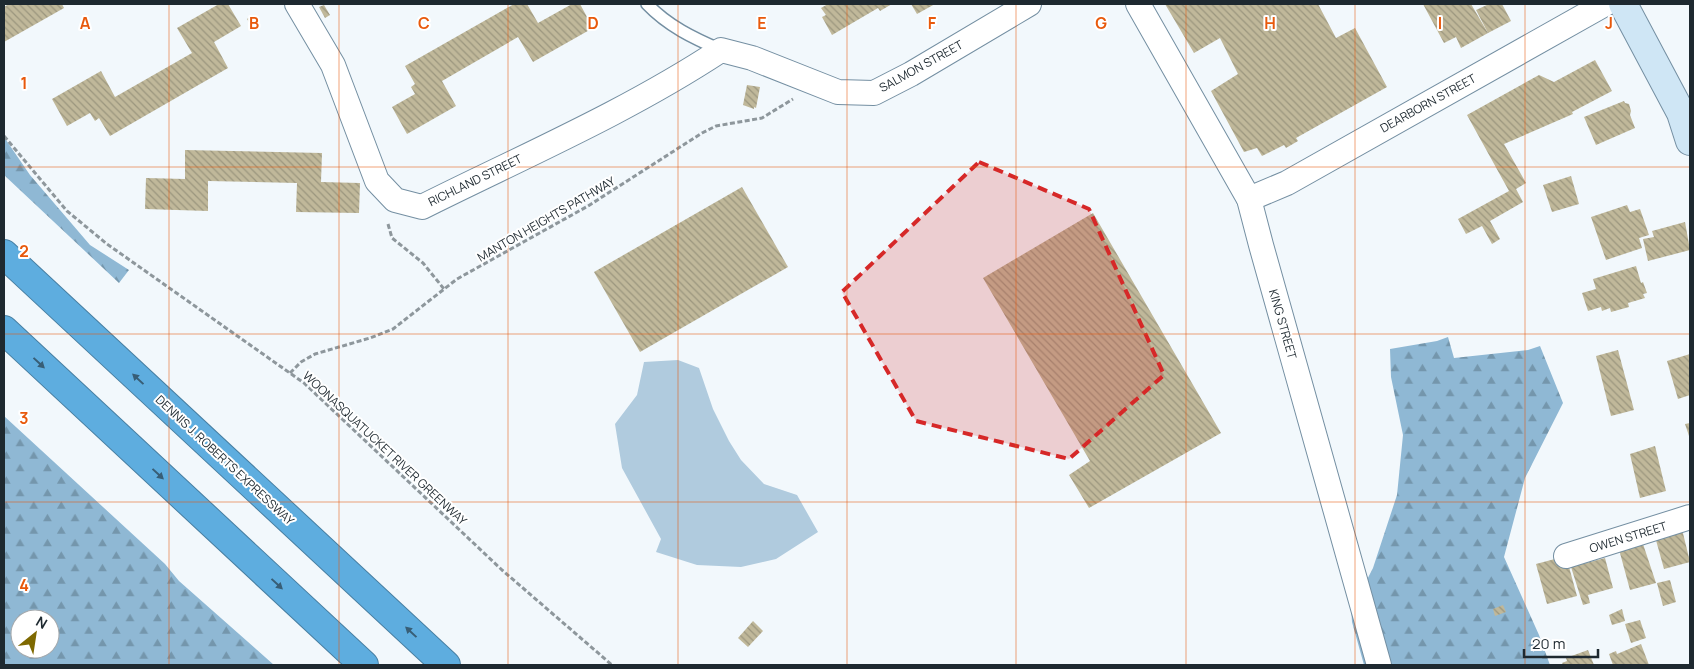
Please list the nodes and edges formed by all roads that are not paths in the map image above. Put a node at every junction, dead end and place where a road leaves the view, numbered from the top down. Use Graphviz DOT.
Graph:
graph roads {
  1 [pos="297,4"];
  2 [pos="647,4"];
  3 [pos="1029,4"];
  4 [pos="1138,4"];
  5 [pos="1605,4"];
  6 [pos="1623,4"];
  7 [pos="721,50"];
  8 [pos="1690,141"];
  9 [pos="1249,198"];
  10 [pos="4,254"];
  11 [pos="4,330"];
  12 [pos="1690,518"];
  13 [pos="1566,556"];
  14 [pos="364,665"];
  15 [pos="446,665"];
  16 [pos="1379,665"];
  1 -- 7 [label="street, RICHLAND STREET"];
  2 -- 7 [label="lane"];
  3 -- 7 [label="street, SALMON STREET"];
  4 -- 9 [label="street, KING STREET"];
  5 -- 9 [label="street, DEARBORN STREET"];
  6 -- 8 [label="main road"];
  9 -- 16 [label="street, KING STREET"];
  15 -- 10 [label="highway, DENNIS J. ROBERTS EXPRESSWAY, one-way"];
  11 -- 14 [label="highway, one-way"];
  12 -- 13 [label="street, OWEN STREET"];
}
